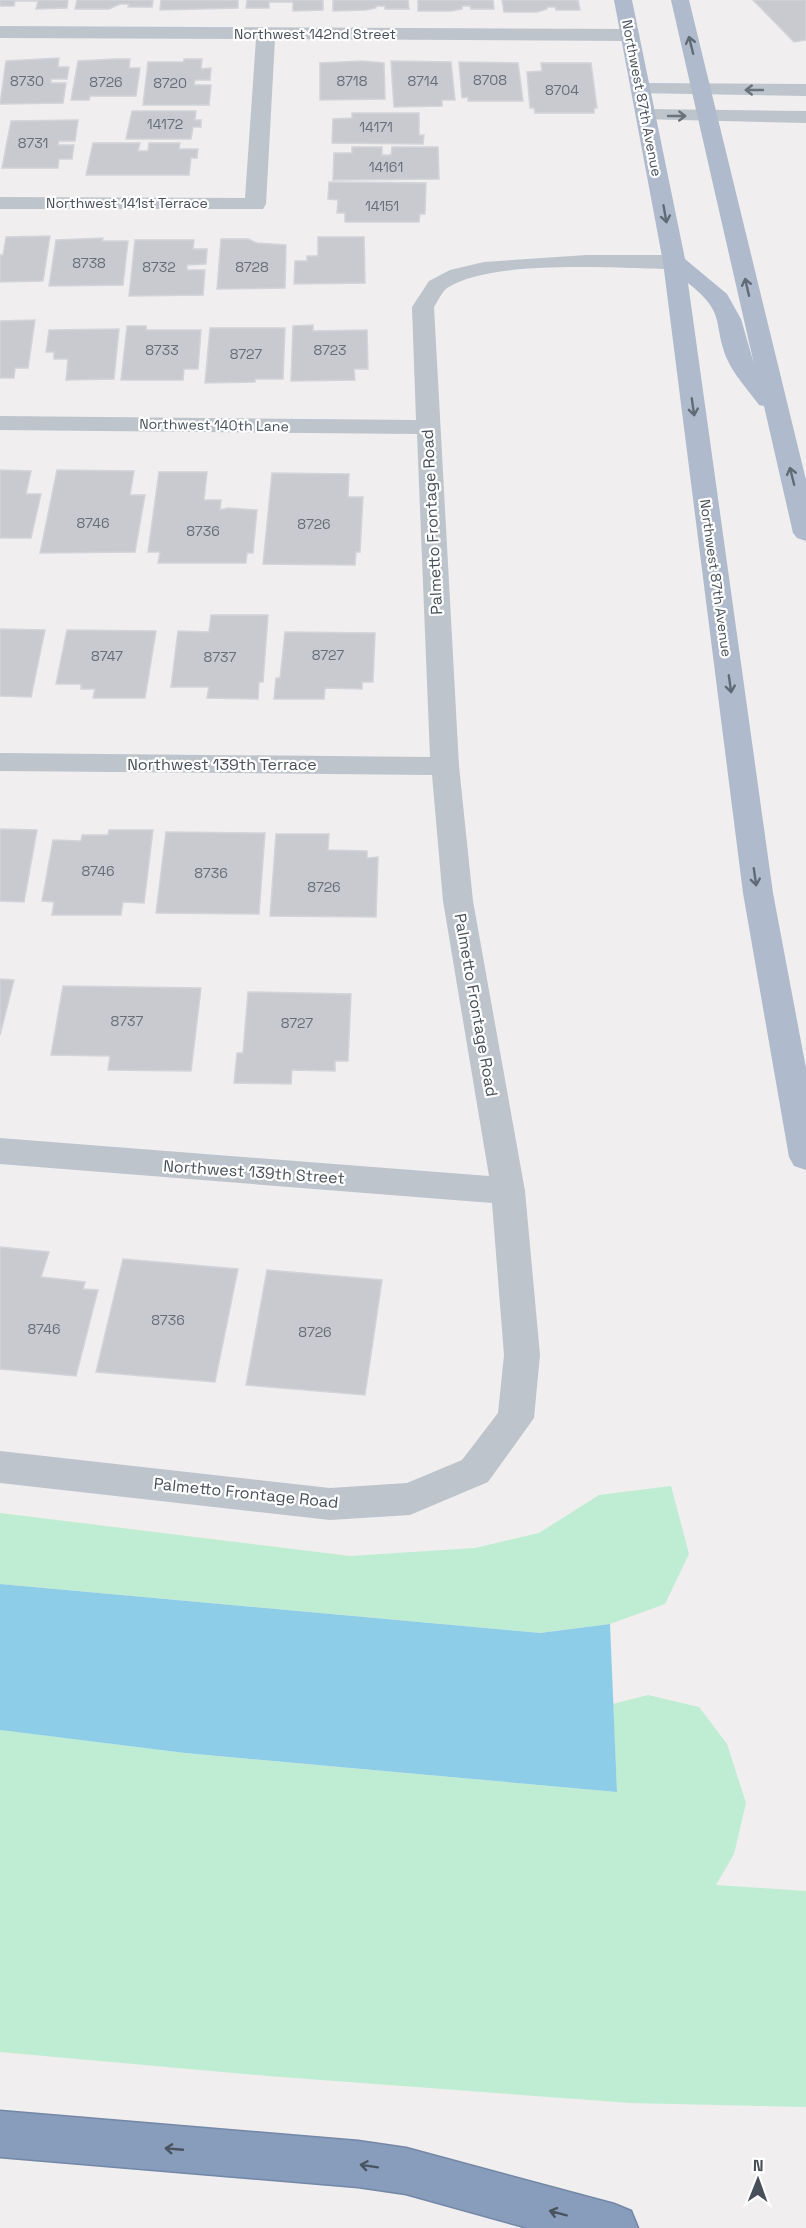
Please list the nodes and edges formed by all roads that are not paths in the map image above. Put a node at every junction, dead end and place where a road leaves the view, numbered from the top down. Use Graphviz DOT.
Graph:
graph roads {
  1 [pos="623,0"];
  2 [pos="680,0"];
  3 [pos="0,33"];
  4 [pos="266,34"];
  5 [pos="630,35"];
  6 [pos="641,89"];
  7 [pos="701,89"];
  8 [pos="806,90"];
  9 [pos="646,116"];
  10 [pos="707,116"];
  11 [pos="806,117"];
  12 [pos="0,203"];
  13 [pos="674,262"];
  14 [pos="777,414"];
  15 [pos="0,423"];
  16 [pos="427,427"];
  17 [pos="806,533"];
  18 [pos="0,762"];
  19 [pos="444,766"];
  20 [pos="0,1151"];
  21 [pos="806,1157"];
  22 [pos="508,1191"];
  23 [pos="0,1467"];
  24 [pos="0,2134"];
  25 [pos="614,2228"];
  1 -- 5 [label="main road, Northwest 87th Avenue"];
  7 -- 2 [label="main road, one-way"];
  3 -- 4 [label="street, Northwest 142nd Street"];
  4 -- 5 [label="street, Northwest 142nd Street"];
  4 -- 12 [label="street, Northwest 141st Terrace"];
  5 -- 6 [label="main road, Northwest 87th Avenue"];
  6 -- 7 [label="street"];
  6 -- 9 [label="main road, Northwest 87th Avenue"];
  8 -- 7 [label="street, one-way"];
  7 -- 10 [label="main road"];
  9 -- 10 [label="street, one-way"];
  9 -- 13 [label="main road, Northwest 87th Avenue, one-way"];
  10 -- 11 [label="street"];
  14 -- 10 [label="main road, one-way"];
  13 -- 14 [label="main road"];
  13 -- 16 [label="street, Palmetto Frontage Road"];
  13 -- 21 [label="main road, Northwest 87th Avenue, one-way"];
  17 -- 14 [label="main road, one-way"];
  15 -- 16 [label="street, Northwest 140th Lane"];
  16 -- 19 [label="street, Palmetto Frontage Road"];
  18 -- 19 [label="street, Northwest 139th Terrace"];
  19 -- 22 [label="street, Palmetto Frontage Road"];
  20 -- 22 [label="street, Northwest 139th Street"];
  22 -- 23 [label="street, Palmetto Frontage Road"];
  25 -- 24 [label="highway, one-way"];
}
